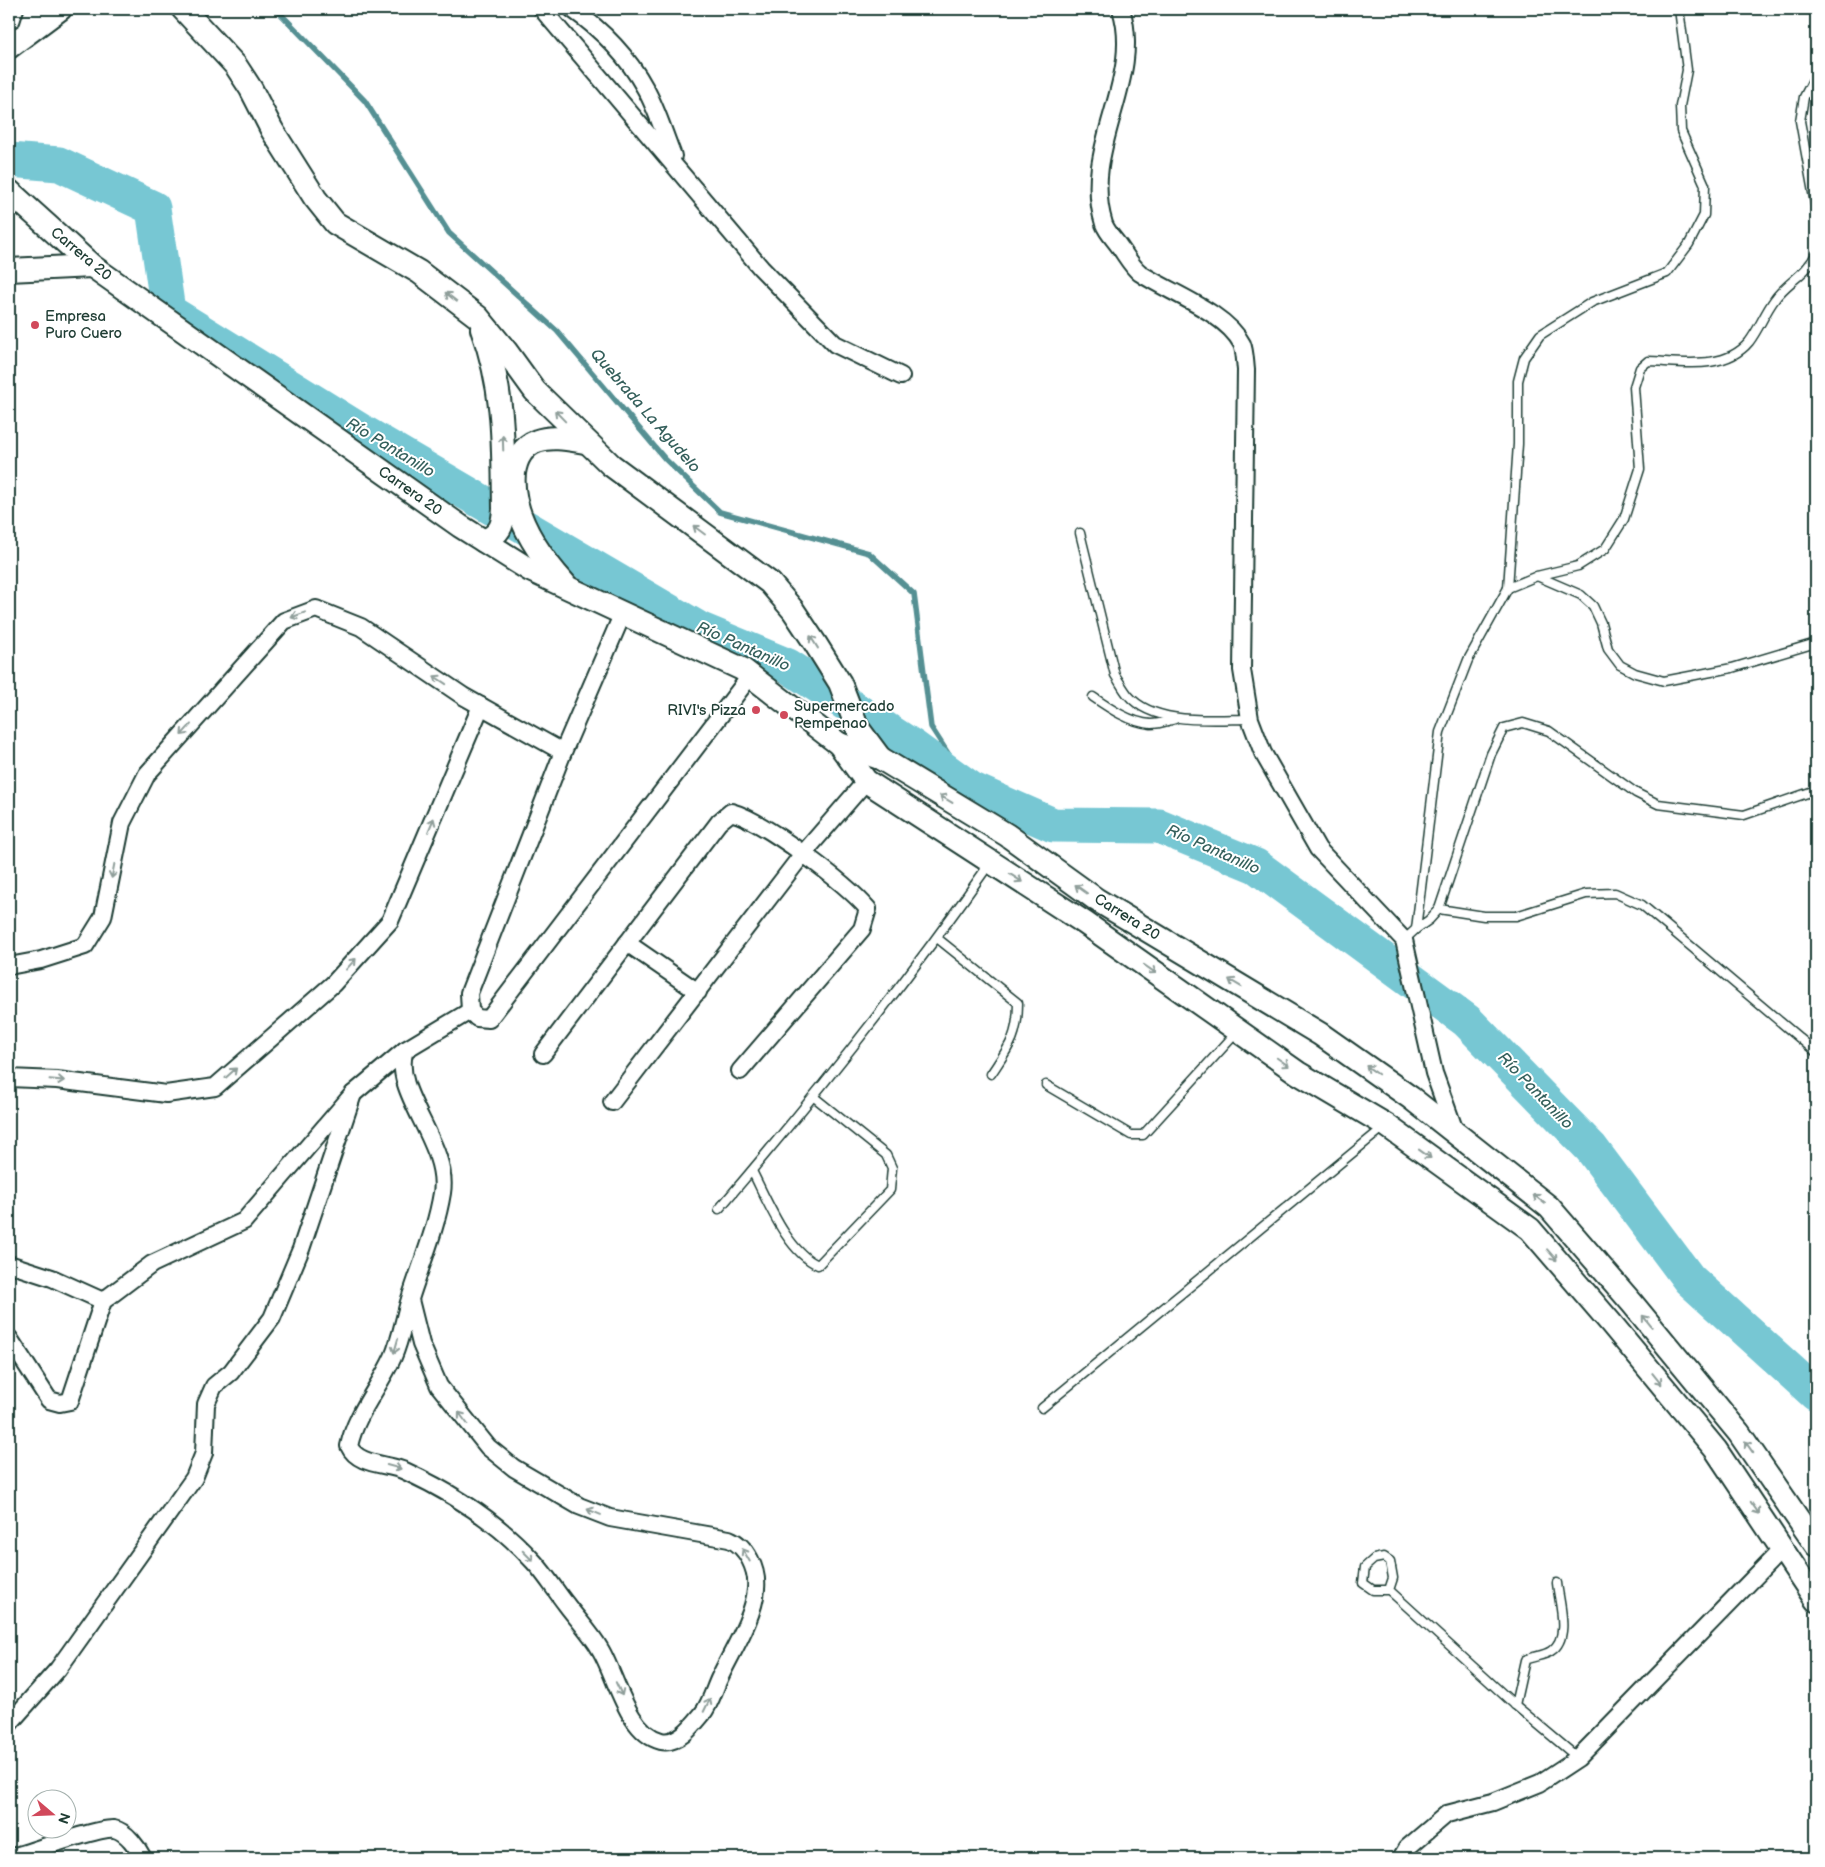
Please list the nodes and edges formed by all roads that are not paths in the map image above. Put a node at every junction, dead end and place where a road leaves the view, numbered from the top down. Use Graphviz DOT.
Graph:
graph roads {
  1 [pos="36,9"];
  2 [pos="60,9"];
  3 [pos="183,9"];
  4 [pos="542,9"];
  5 [pos="572,9"];
  6 [pos="1122,9"];
  7 [pos="1679,9"];
  8 [pos="29,31"];
  9 [pos="9,47"];
  10 [pos="1816,74"];
  11 [pos="679,170"];
  12 [pos="9,191"];
  13 [pos="1816,209"];
  14 [pos="1816,254"];
  15 [pos="92,266"];
  16 [pos="9,270"];
  17 [pos="478,317"];
  18 [pos="901,376"];
  19 [pos="586,442"];
  20 [pos="519,521"];
  21 [pos="1080,533"];
  22 [pos="484,541"];
  23 [pos="1537,576"];
  24 [pos="569,588"];
  25 [pos="1508,588"];
  26 [pos="623,613"];
  27 [pos="1816,643"];
  28 [pos="751,675"];
  29 [pos="1093,697"];
  30 [pos="482,706"];
  31 [pos="1177,719"];
  32 [pos="1250,719"];
  33 [pos="839,744"];
  34 [pos="563,752"];
  35 [pos="880,758"];
  36 [pos="866,780"];
  37 [pos="1816,790"];
  38 [pos="802,855"];
  39 [pos="991,861"];
  40 [pos="1439,909"];
  41 [pos="937,938"];
  42 [pos="1409,941"];
  43 [pos="626,944"];
  44 [pos="9,966"];
  45 [pos="698,992"];
  46 [pos="470,1011"];
  47 [pos="1238,1030"];
  48 [pos="405,1050"];
  49 [pos="1816,1052"];
  50 [pos="543,1054"];
  51 [pos="740,1071"];
  52 [pos="991,1074"];
  53 [pos="9,1078"];
  54 [pos="1046,1086"];
  55 [pos="353,1094"];
  56 [pos="814,1097"];
  57 [pos="612,1102"];
  58 [pos="1386,1125"];
  59 [pos="1456,1134"];
  60 [pos="752,1171"];
  61 [pos="719,1209"];
  62 [pos="9,1264"];
  63 [pos="410,1300"];
  64 [pos="103,1301"];
  65 [pos="9,1338"];
  66 [pos="1042,1408"];
  67 [pos="1816,1545"];
  68 [pos="1783,1548"];
  69 [pos="1557,1583"];
  70 [pos="1388,1590"];
  71 [pos="1816,1600"];
  72 [pos="1514,1705"];
  73 [pos="9,1724"];
  74 [pos="1578,1758"];
  75 [pos="9,1858"];
  76 [pos="143,1858"];
  77 [pos="1401,1858"];
  1 -- 8 [label="street"];
  2 -- 8 [label="main road"];
  17 -- 3 [label="main road, one-way"];
  4 -- 11 [label="street"];
  5 -- 11 [label="street"];
  6 -- 32 [label="street"];
  7 -- 25 [label="lane"];
  8 -- 9 [label="main road"];
  10 -- 13 [label="lane"];
  11 -- 18 [label="street"];
  12 -- 15 [label="main road, Carrera 20"];
  14 -- 23 [label="lane"];
  15 -- 16 [label="main road"];
  15 -- 22 [label="main road, Carrera 20"];
  19 -- 17 [label="main road, one-way"];
  20 -- 17 [label="main road, one-way"];
  19 -- 20 [label="main road"];
  35 -- 19 [label="main road, one-way"];
  20 -- 22 [label="main road"];
  20 -- 24 [label="main road"];
  21 -- 31 [label="lane"];
  22 -- 24 [label="main road, Carrera 20"];
  23 -- 25 [label="lane"];
  23 -- 27 [label="lane"];
  24 -- 26 [label="main road, Carrera 20"];
  25 -- 42 [label="lane"];
  26 -- 28 [label="main road, Carrera 20"];
  26 -- 34 [label="street"];
  28 -- 33 [label="main road, Carrera 20"];
  28 -- 46 [label="street"];
  29 -- 31 [label="lane"];
  30 -- 34 [label="street"];
  30 -- 44 [label="street, one-way"];
  53 -- 30 [label="street, one-way"];
  31 -- 32 [label="lane"];
  32 -- 42 [label="street"];
  33 -- 35 [label="main road, Carrera 20"];
  33 -- 36 [label="main road, Carrera 20"];
  34 -- 46 [label="street"];
  59 -- 35 [label="main road, Carrera 20, one-way"];
  36 -- 38 [label="street"];
  36 -- 39 [label="main road, Carrera 20"];
  37 -- 40 [label="lane"];
  38 -- 43 [label="street"];
  38 -- 45 [label="street"];
  38 -- 51 [label="street"];
  39 -- 41 [label="lane"];
  39 -- 47 [label="main road, Carrera 20, one-way"];
  40 -- 42 [label="lane"];
  40 -- 49 [label="lane"];
  41 -- 52 [label="lane"];
  41 -- 56 [label="lane"];
  42 -- 59 [label="street"];
  43 -- 45 [label="street"];
  43 -- 50 [label="street"];
  45 -- 57 [label="street"];
  46 -- 48 [label="street"];
  47 -- 54 [label="lane"];
  47 -- 58 [label="main road, Carrera 20, one-way"];
  48 -- 55 [label="street"];
  48 -- 63 [label="street"];
  55 -- 64 [label="street"];
  55 -- 73 [label="street"];
  56 -- 60 [label="lane"];
  56 -- 60 [label="lane"];
  58 -- 66 [label="lane"];
  58 -- 68 [label="main road, Carrera 20, one-way"];
  67 -- 59 [label="main road, Carrera 20, one-way"];
  60 -- 61 [label="lane"];
  62 -- 64 [label="street"];
  63 -- 63 [label="street, one-way"];
  64 -- 65 [label="street"];
  68 -- 71 [label="main road, Carrera 20"];
  68 -- 74 [label="street"];
  69 -- 72 [label="lane"];
  70 -- 70 [label="lane"];
  70 -- 72 [label="lane"];
  72 -- 74 [label="lane"];
  74 -- 77 [label="street"];
  75 -- 76 [label="street"];
}
